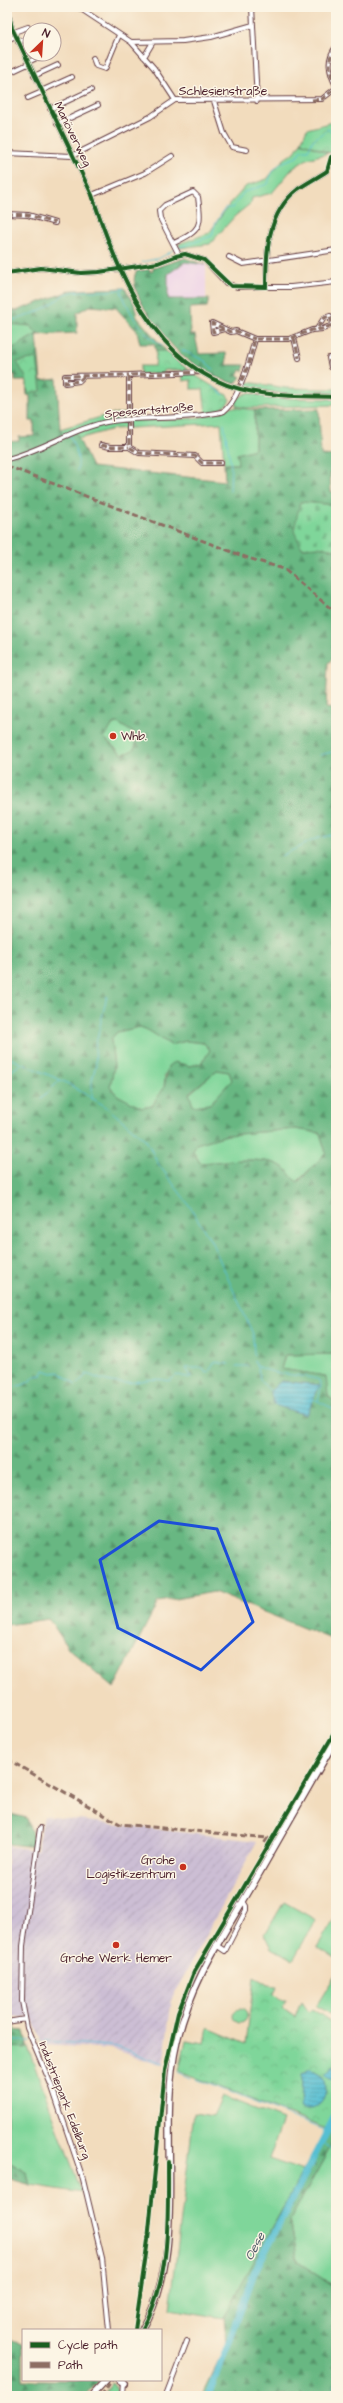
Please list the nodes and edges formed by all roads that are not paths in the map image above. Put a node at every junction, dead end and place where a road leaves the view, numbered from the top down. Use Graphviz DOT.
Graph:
graph roads {
  1 [pos="7,7"];
  2 [pos="78,7"];
  3 [pos="252,7"];
  4 [pos="253,25"];
  5 [pos="22,30"];
  6 [pos="15,34"];
  7 [pos="119,35"];
  8 [pos="7,40"];
  9 [pos="22,41"];
  10 [pos="18,42"];
  11 [pos="131,42"];
  12 [pos="153,42"];
  13 [pos="336,47"];
  14 [pos="144,57"];
  15 [pos="93,58"];
  16 [pos="28,63"];
  17 [pos="58,65"];
  18 [pos="11,72"];
  19 [pos="34,76"];
  20 [pos="72,77"];
  21 [pos="336,87"];
  22 [pos="91,90"];
  23 [pos="42,92"];
  24 [pos="28,98"];
  25 [pos="175,100"];
  26 [pos="214,101"];
  27 [pos="257,101"];
  28 [pos="98,105"];
  29 [pos="50,108"];
  30 [pos="57,124"];
  31 [pos="247,150"];
  32 [pos="7,153"];
  33 [pos="72,156"];
  34 [pos="172,156"];
  35 [pos="327,171"];
  36 [pos="92,195"];
  37 [pos="7,214"];
  38 [pos="55,223"];
  39 [pos="174,245"];
  40 [pos="336,250"];
  41 [pos="178,253"];
  42 [pos="229,257"];
  43 [pos="266,260"];
  44 [pos="122,269"];
  45 [pos="7,273"];
  46 [pos="336,282"];
  47 [pos="266,288"];
  48 [pos="336,314"];
  49 [pos="330,316"];
  50 [pos="224,329"];
  51 [pos="317,329"];
  52 [pos="294,338"];
  53 [pos="255,339"];
  54 [pos="299,358"];
  55 [pos="336,358"];
  56 [pos="336,366"];
  57 [pos="200,372"];
  58 [pos="129,375"];
  59 [pos="84,376"];
  60 [pos="238,389"];
  61 [pos="336,397"];
  62 [pos="129,420"];
  63 [pos="101,445"];
  64 [pos="129,447"];
  65 [pos="7,459"];
  66 [pos="221,463"];
  67 [pos="336,1739"];
  68 [pos="40,1828"];
  69 [pos="243,1901"];
  70 [pos="216,1945"];
  71 [pos="25,2019"];
  72 [pos="7,2022"];
  73 [pos="109,2329"];
  74 [pos="142,2329"];
  75 [pos="187,2341"];
  76 [pos="105,2381"];
  77 [pos="122,2381"];
  78 [pos="91,2396"];
  79 [pos="122,2396"];
  80 [pos="166,2396"];
  1 -- 6 [label="street, Manöverweg"];
  2 -- 7 [label="street"];
  3 -- 4 [label="street"];
  4 -- 12 [label="street"];
  4 -- 27 [label="street"];
  5 -- 6 [label="street"];
  6 -- 8 [label="street"];
  6 -- 10 [label="street, Manöverweg"];
  7 -- 11 [label="street"];
  7 -- 15 [label="street"];
  9 -- 10 [label="street"];
  10 -- 16 [label="street, Manöverweg"];
  11 -- 12 [label="street"];
  11 -- 14 [label="street"];
  12 -- 14 [label="street"];
  13 -- 21 [label="street"];
  14 -- 25 [label="street"];
  16 -- 18 [label="street"];
  16 -- 19 [label="street, Manöverweg"];
  17 -- 19 [label="street"];
  19 -- 23 [label="street, Manöverweg"];
  20 -- 23 [label="street, Manöverweg"];
  21 -- 27 [label="street, Schlesienstraße"];
  22 -- 29 [label="street, Manöverweg"];
  23 -- 24 [label="street, Manöverweg"];
  23 -- 29 [label="street, Manöverweg"];
  25 -- 26 [label="street, Schlesienstraße"];
  25 -- 33 [label="street, Schlesienstraße"];
  26 -- 27 [label="street, Schlesienstraße"];
  26 -- 31 [label="street"];
  28 -- 30 [label="street, Manöverweg"];
  29 -- 30 [label="street, Manöverweg"];
  30 -- 33 [label="street, Manöverweg"];
  32 -- 33 [label="street"];
  33 -- 36 [label="street, Manöverweg"];
  34 -- 36 [label="street"];
  35 -- 43 [label="street"];
  36 -- 44 [label="street, Manöverweg"];
  37 -- 38 [label="street"];
  39 -- 39 [label="street"];
  39 -- 41 [label="street"];
  40 -- 43 [label="street"];
  41 -- 44 [label="street"];
  41 -- 47 [label="street"];
  42 -- 43 [label="street"];
  43 -- 47 [label="street"];
  44 -- 45 [label="street"];
  44 -- 57 [label="street, Manöverweg"];
  46 -- 47 [label="street"];
  48 -- 49 [label="street"];
  49 -- 51 [label="street"];
  49 -- 51 [label="street"];
  50 -- 53 [label="street"];
  51 -- 52 [label="street"];
  52 -- 53 [label="street"];
  52 -- 54 [label="street"];
  53 -- 60 [label="street, Spessartstraße"];
  55 -- 56 [label="street"];
  57 -- 58 [label="street"];
  57 -- 60 [label="street"];
  58 -- 59 [label="street"];
  58 -- 62 [label="street"];
  60 -- 61 [label="street"];
  60 -- 62 [label="street, Spessartstraße"];
  62 -- 64 [label="street"];
  62 -- 65 [label="street, Spessartstraße"];
  63 -- 64 [label="street"];
  64 -- 66 [label="street"];
  67 -- 69 [label="main road"];
  68 -- 71 [label="street, Industriepark Edelburg"];
  69 -- 70 [label="main road"];
  69 -- 70 [label="street"];
  70 -- 74 [label="main road"];
  71 -- 72 [label="street"];
  71 -- 73 [label="street, Industriepark Edelburg"];
  75 -- 80 [label="street"];
  76 -- 78 [label="main road"];
  77 -- 79 [label="street"];
}
